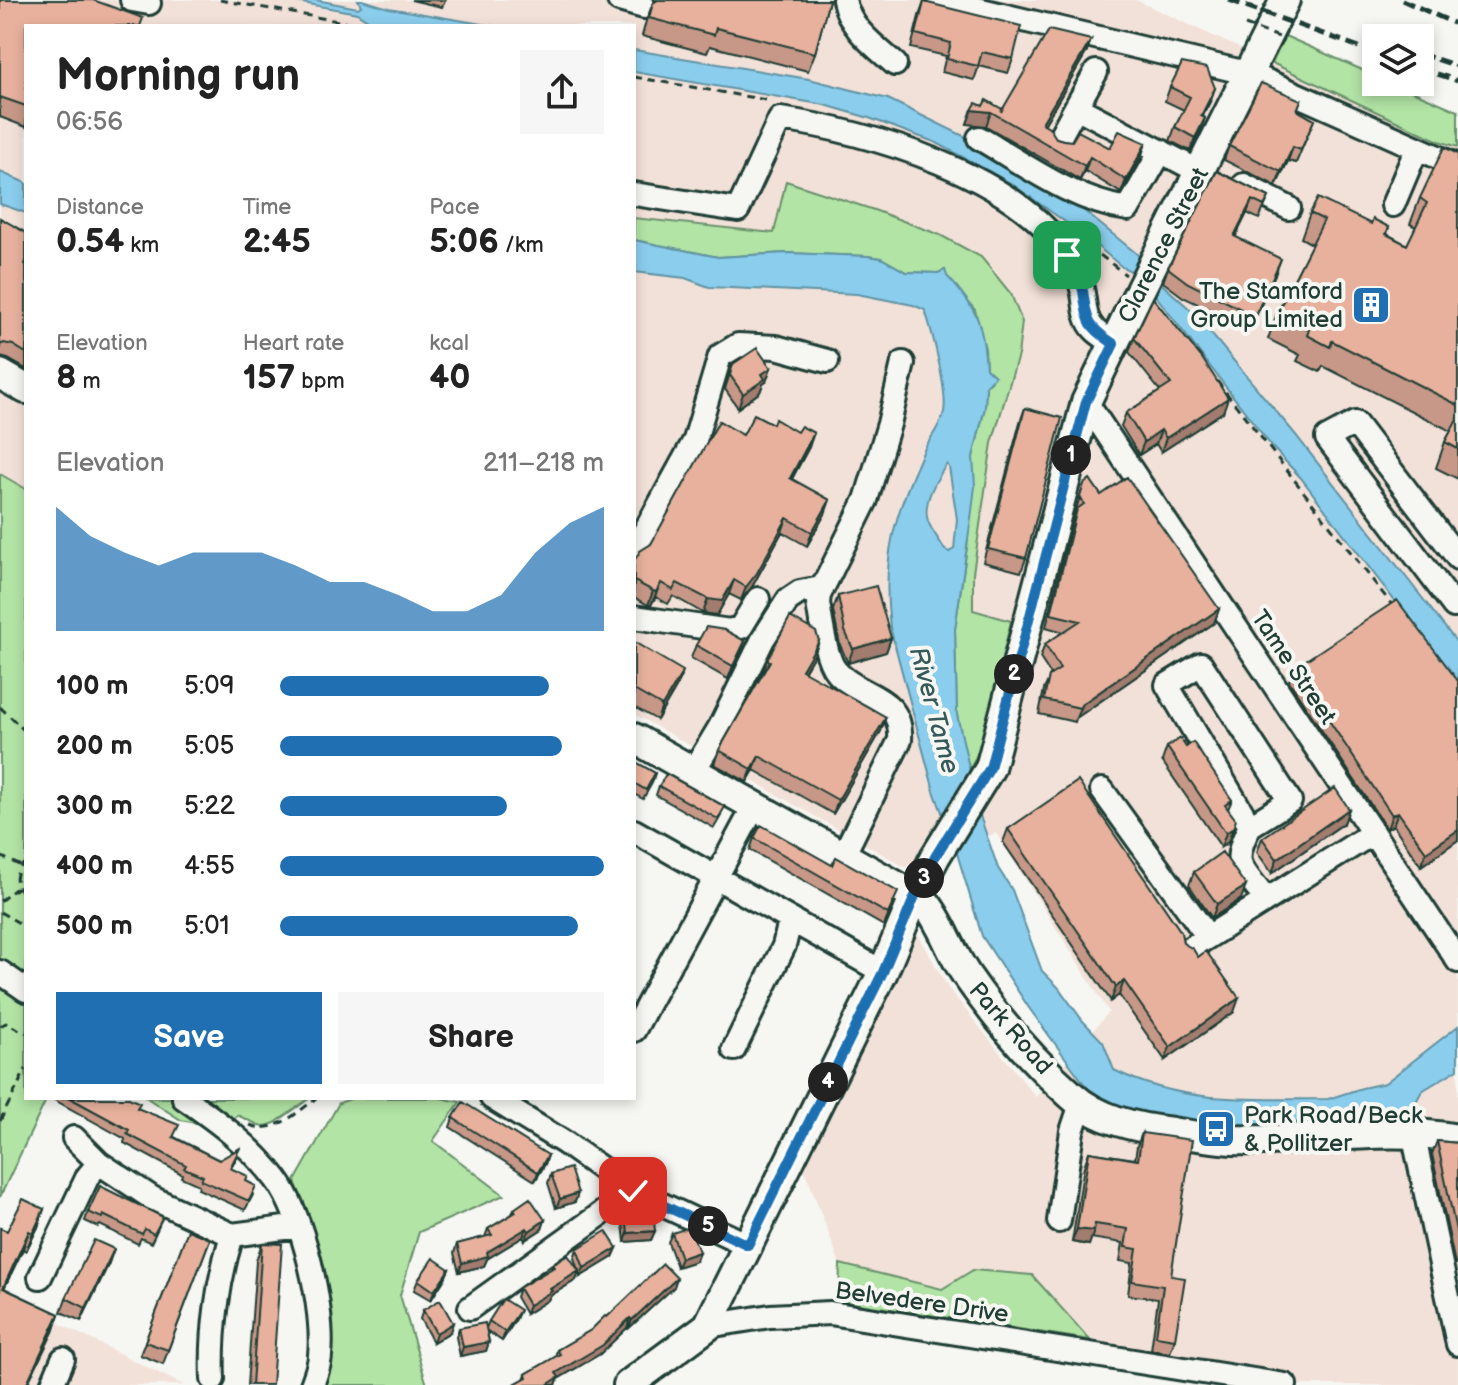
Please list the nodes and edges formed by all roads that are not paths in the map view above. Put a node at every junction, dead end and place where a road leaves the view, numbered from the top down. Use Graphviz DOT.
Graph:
graph roads {
  1 [pos="619,0"];
  2 [pos="844,0"];
  3 [pos="939,0"];
  4 [pos="1285,0"];
  5 [pos="644,7"];
  6 [pos="895,64"];
  7 [pos="1096,72"];
  8 [pos="1251,74"];
  9 [pos="1076,107"];
  10 [pos="979,138"];
  11 [pos="1058,140"];
  12 [pos="1417,148"];
  13 [pos="1161,151"];
  14 [pos="1458,166"];
  15 [pos="1202,168"];
  16 [pos="636,194"];
  17 [pos="1393,205"];
  18 [pos="1289,208"];
  19 [pos="1114,344"];
  20 [pos="827,361"];
  21 [pos="903,363"];
  22 [pos="0,374"];
  23 [pos="24,388"];
  24 [pos="1086,402"];
  25 [pos="636,547"];
  26 [pos="1458,558"];
  27 [pos="821,588"];
  28 [pos="758,599"];
  29 [pos="1458,604"];
  30 [pos="636,617"];
  31 [pos="636,739"];
  32 [pos="693,772"];
  33 [pos="1102,790"];
  34 [pos="754,807"];
  35 [pos="1250,826"];
  36 [pos="636,832"];
  37 [pos="1373,833"];
  38 [pos="842,858"];
  39 [pos="717,877"];
  40 [pos="915,896"];
  41 [pos="1271,897"];
  42 [pos="790,921"];
  43 [pos="1458,961"];
  44 [pos="0,972"];
  45 [pos="883,972"];
  46 [pos="24,989"];
  47 [pos="636,1026"];
  48 [pos="734,1049"];
  49 [pos="187,1100"];
  50 [pos="495,1100"];
  51 [pos="1081,1104"];
  52 [pos="1413,1133"];
  53 [pos="74,1138"];
  54 [pos="1458,1139"];
  55 [pos="99,1163"];
  56 [pos="633,1191"];
  57 [pos="1059,1221"];
  58 [pos="299,1226"];
  59 [pos="232,1235"];
  60 [pos="748,1245"];
  61 [pos="51,1268"];
  62 [pos="470,1308"];
  63 [pos="708,1326"];
  64 [pos="1458,1344"];
  65 [pos="63,1359"];
  66 [pos="213,1379"];
  67 [pos="52,1385"];
  68 [pos="312,1385"];
  69 [pos="628,1385"];
  70 [pos="1285,1385"];
  1 -- 5 [label="street"];
  2 -- 6 [label="street"];
  3 -- 8 [label="street"];
  4 -- 8 [label="main road, Clarence Street"];
  7 -- 9 [label="street"];
  8 -- 12 [label="street"];
  8 -- 15 [label="main road, Clarence Street"];
  9 -- 11 [label="street"];
  9 -- 13 [label="street"];
  10 -- 13 [label="street"];
  12 -- 14 [label="street"];
  12 -- 17 [label="street"];
  13 -- 15 [label="street"];
  15 -- 18 [label="street"];
  15 -- 19 [label="main road, Clarence Street, bridge"];
  16 -- 19 [label="street"];
  19 -- 24 [label="main road, Clarence Street"];
  20 -- 25 [label="street"];
  21 -- 27 [label="street"];
  22 -- 23 [label="main road"];
  24 -- 37 [label="street, Tame Street"];
  24 -- 40 [label="main road, Clarence Street"];
  26 -- 29 [label="street"];
  27 -- 32 [label="street"];
  27 -- 38 [label="street"];
  28 -- 30 [label="street"];
  31 -- 32 [label="main road, Park Road"];
  32 -- 34 [label="main road, Park Road"];
  33 -- 41 [label="street"];
  34 -- 38 [label="main road, Park Road"];
  34 -- 39 [label="street"];
  35 -- 35 [label="street"];
  35 -- 41 [label="street"];
  36 -- 39 [label="street"];
  37 -- 41 [label="street"];
  37 -- 43 [label="street, Tame Street"];
  38 -- 40 [label="main road, Park Road"];
  39 -- 42 [label="street"];
  39 -- 47 [label="street"];
  40 -- 45 [label="main road, Clarence Street"];
  40 -- 51 [label="main road, Park Road"];
  42 -- 45 [label="street"];
  42 -- 48 [label="street"];
  44 -- 46 [label="street"];
  45 -- 60 [label="main road, Clarence Street"];
  49 -- 58 [label="street"];
  50 -- 56 [label="street"];
  51 -- 52 [label="main road, Park Road"];
  51 -- 57 [label="street"];
  52 -- 54 [label="main road, Park Road"];
  52 -- 64 [label="street"];
  53 -- 55 [label="street"];
  55 -- 59 [label="street"];
  55 -- 61 [label="street"];
  56 -- 60 [label="street"];
  56 -- 62 [label="street"];
  58 -- 59 [label="street"];
  58 -- 68 [label="street"];
  59 -- 66 [label="street"];
  60 -- 63 [label="main road, Clarence Street"];
  63 -- 69 [label="main road"];
  63 -- 70 [label="street, Belvedere Drive"];
  65 -- 67 [label="street"];
}
